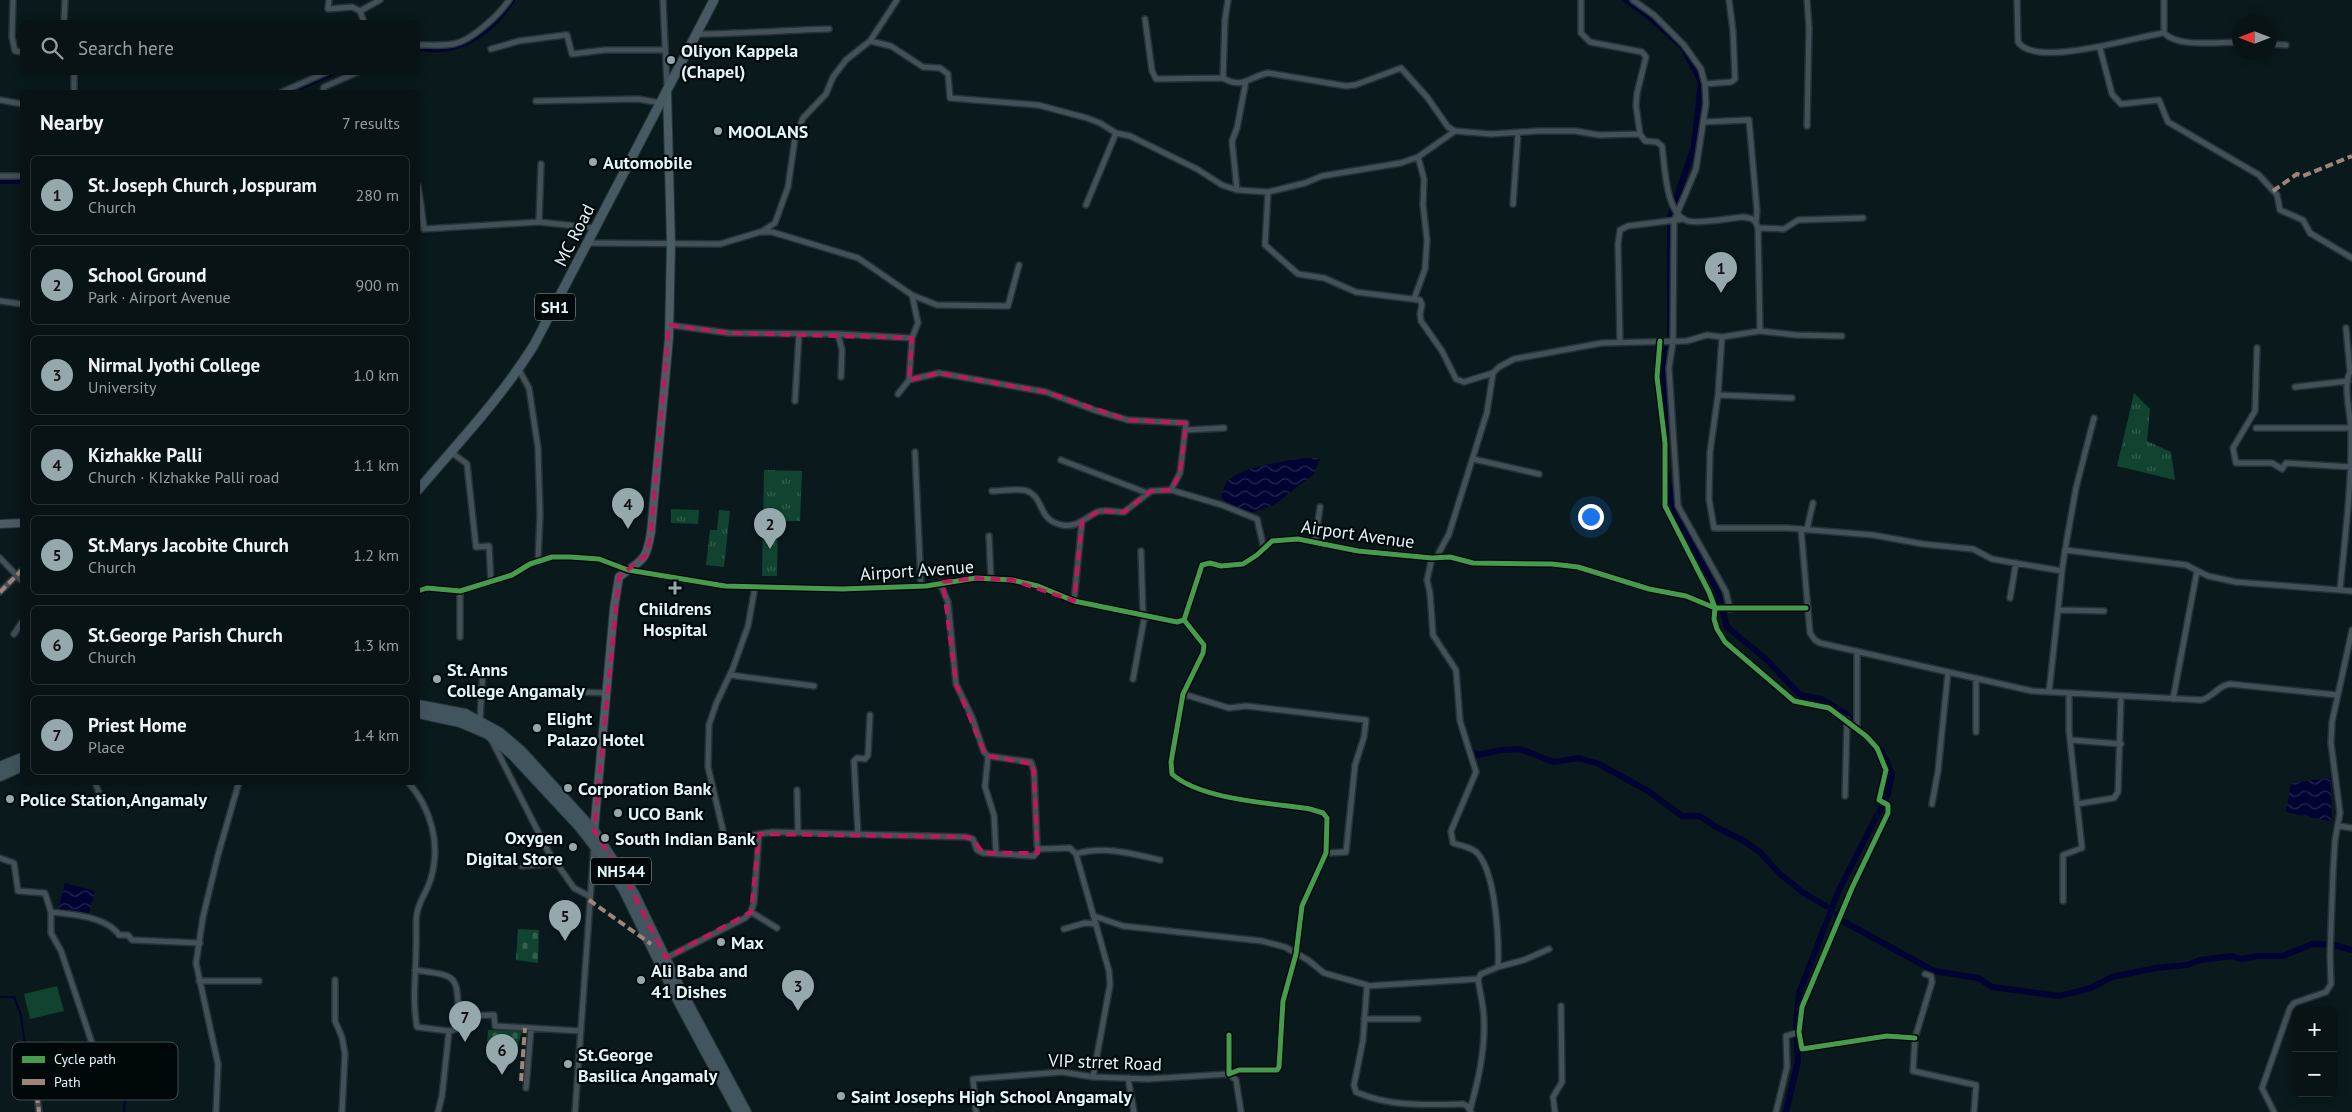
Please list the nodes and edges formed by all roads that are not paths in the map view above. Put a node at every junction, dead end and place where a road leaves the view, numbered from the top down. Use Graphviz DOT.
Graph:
graph roads {
  1 [pos="13,0"];
  2 [pos="64,0"];
  3 [pos="329,0"];
  4 [pos="380,0"];
  5 [pos="509,0"];
  6 [pos="664,0"];
  7 [pos="714,0"];
  8 [pos="897,0"];
  9 [pos="1228,0"];
  10 [pos="1581,0"];
  11 [pos="1633,0"];
  12 [pos="1729,0"];
  13 [pos="1807,0"];
  14 [pos="2016,0"];
  15 [pos="2164,0"];
  16 [pos="360,11"];
  17 [pos="1144,18"];
  18 [pos="64,20"];
  19 [pos="363,20"];
  20 [pos="829,29"];
  21 [pos="2164,33"];
  22 [pos="697,34"];
  23 [pos="870,41"];
  24 [pos="2232,42"];
  25 [pos="2277,44"];
  26 [pos="420,45"];
  27 [pos="2286,45"];
  28 [pos="2100,48"];
  29 [pos="491,49"];
  30 [pos="664,50"];
  31 [pos="20,52"];
  32 [pos="74,75"];
  33 [pos="320,75"];
  34 [pos="352,75"];
  35 [pos="1223,78"];
  36 [pos="1246,81"];
  37 [pos="1705,84"];
  38 [pos="667,88"];
  39 [pos="74,90"];
  40 [pos="286,90"];
  41 [pos="324,90"];
  42 [pos="0,100"];
  43 [pos="536,101"];
  44 [pos="660,103"];
  45 [pos="20,104"];
  46 [pos="1704,122"];
  47 [pos="1807,126"];
  48 [pos="1455,131"];
  49 [pos="1116,133"];
  50 [pos="1518,133"];
  51 [pos="1640,134"];
  52 [pos="1418,157"];
  53 [pos="540,164"];
  54 [pos="0,176"];
  55 [pos="20,176"];
  56 [pos="1237,190"];
  57 [pos="1268,192"];
  58 [pos="1513,204"];
  59 [pos="1086,205"];
  60 [pos="420,210"];
  61 [pos="1676,212"];
  62 [pos="1684,218"];
  63 [pos="1863,218"];
  64 [pos="1674,221"];
  65 [pos="539,222"];
  66 [pos="1756,222"];
  67 [pos="595,228"];
  68 [pos="1758,228"];
  69 [pos="760,232"];
  70 [pos="587,243"];
  71 [pos="671,244"];
  72 [pos="2352,258"];
  73 [pos="1019,265"];
  74 [pos="912,295"];
  75 [pos="1414,299"];
  76 [pos="0,301"];
  77 [pos="20,304"];
  78 [pos="669,325"];
  79 [pos="2346,328"];
  80 [pos="1760,331"];
  81 [pos="798,334"];
  82 [pos="838,334"];
  83 [pos="1842,336"];
  84 [pos="1722,337"];
  85 [pos="912,338"];
  86 [pos="1620,342"];
  87 [pos="1661,342"];
  88 [pos="1672,342"];
  89 [pos="2257,348"];
  90 [pos="519,370"];
  91 [pos="2351,371"];
  92 [pos="1493,373"];
  93 [pos="841,377"];
  94 [pos="908,380"];
  95 [pos="2348,381"];
  96 [pos="2295,387"];
  97 [pos="898,394"];
  98 [pos="1718,395"];
  99 [pos="1792,398"];
  100 [pos="795,401"];
  101 [pos="2094,418"];
  102 [pos="1224,428"];
  103 [pos="2256,428"];
  104 [pos="2351,428"];
  105 [pos="1185,430"];
  106 [pos="451,452"];
  107 [pos="915,452"];
  108 [pos="1473,459"];
  109 [pos="1061,460"];
  110 [pos="2350,467"];
  111 [pos="1539,474"];
  112 [pos="420,488"];
  113 [pos="1170,490"];
  114 [pos="992,491"];
  115 [pos="1147,494"];
  116 [pos="1813,503"];
  117 [pos="1320,507"];
  118 [pos="1082,521"];
  119 [pos="20,523"];
  120 [pos="0,524"];
  121 [pos="1801,529"];
  122 [pos="1807,529"];
  123 [pos="989,536"];
  124 [pos="1314,542"];
  125 [pos="1264,549"];
  126 [pos="2065,550"];
  127 [pos="1141,551"];
  128 [pos="0,558"];
  129 [pos="1434,558"];
  130 [pos="538,562"];
  131 [pos="2016,563"];
  132 [pos="628,570"];
  133 [pos="2062,571"];
  134 [pos="2197,572"];
  135 [pos="20,573"];
  136 [pos="17,577"];
  137 [pos="20,579"];
  138 [pos="991,579"];
  139 [pos="491,582"];
  140 [pos="940,583"];
  141 [pos="921,586"];
  142 [pos="755,587"];
  143 [pos="420,590"];
  144 [pos="2340,590"];
  145 [pos="460,591"];
  146 [pos="2352,591"];
  147 [pos="0,592"];
  148 [pos="2010,598"];
  149 [pos="1074,601"];
  150 [pos="1715,608"];
  151 [pos="1806,608"];
  152 [pos="1727,609"];
  153 [pos="2058,610"];
  154 [pos="2104,611"];
  155 [pos="1144,614"];
  156 [pos="1184,620"];
  157 [pos="20,625"];
  158 [pos="2352,630"];
  159 [pos="14,634"];
  160 [pos="460,636"];
  161 [pos="2351,637"];
  162 [pos="1857,651"];
  163 [pos="484,669"];
  164 [pos="1948,672"];
  165 [pos="730,675"];
  166 [pos="1976,678"];
  167 [pos="1133,679"];
  168 [pos="814,686"];
  169 [pos="555,691"];
  170 [pos="2049,692"];
  171 [pos="607,693"];
  172 [pos="1183,694"];
  173 [pos="2069,694"];
  174 [pos="2338,695"];
  175 [pos="2122,697"];
  176 [pos="2173,699"];
  177 [pos="420,705"];
  178 [pos="420,713"];
  179 [pos="870,714"];
  180 [pos="480,720"];
  181 [pos="1847,720"];
  182 [pos="1857,728"];
  183 [pos="1976,732"];
  184 [pos="488,734"];
  185 [pos="2070,740"];
  186 [pos="2121,744"];
  187 [pos="988,756"];
  188 [pos="20,759"];
  189 [pos="0,767"];
  190 [pos="20,767"];
  191 [pos="0,776"];
  192 [pos="97,785"];
  193 [pos="238,785"];
  194 [pos="410,785"];
  195 [pos="797,790"];
  196 [pos="1845,796"];
  197 [pos="103,804"];
  198 [pos="1932,804"];
  199 [pos="2077,804"];
  200 [pos="2339,826"];
  201 [pos="2352,828"];
  202 [pos="594,831"];
  203 [pos="798,832"];
  204 [pos="759,834"];
  205 [pos="858,834"];
  206 [pos="594,846"];
  207 [pos="1039,849"];
  208 [pos="1326,853"];
  209 [pos="996,854"];
  210 [pos="1076,854"];
  211 [pos="0,858"];
  212 [pos="1160,860"];
  213 [pos="558,863"];
  214 [pos="522,866"];
  215 [pos="589,896"];
  216 [pos="2063,901"];
  217 [pos="51,912"];
  218 [pos="751,912"];
  219 [pos="1094,916"];
  220 [pos="1096,924"];
  221 [pos="777,928"];
  222 [pos="1064,928"];
  223 [pos="200,943"];
  224 [pos="1549,949"];
  225 [pos="1296,954"];
  226 [pos="666,958"];
  227 [pos="1498,967"];
  228 [pos="415,970"];
  229 [pos="1925,974"];
  230 [pos="1478,979"];
  231 [pos="335,980"];
  232 [pos="199,981"];
  233 [pos="259,981"];
  234 [pos="1367,986"];
  235 [pos="1560,1006"];
  236 [pos="458,1016"];
  237 [pos="1364,1019"];
  238 [pos="1418,1020"];
  239 [pos="531,1029"];
  240 [pos="449,1031"];
  241 [pos="581,1031"];
  242 [pos="1795,1034"];
  243 [pos="1229,1035"];
  244 [pos="1915,1038"];
  245 [pos="92,1042"];
  246 [pos="1229,1074"];
  247 [pos="1093,1077"];
  248 [pos="1128,1078"];
  249 [pos="526,1088"];
  250 [pos="1408,1105"];
  251 [pos="1471,1111"];
  252 [pos="216,1112"];
  253 [pos="342,1112"];
  254 [pos="438,1112"];
  255 [pos="574,1112"];
  256 [pos="738,1112"];
  257 [pos="746,1112"];
  258 [pos="976,1112"];
  259 [pos="1134,1112"];
  260 [pos="1240,1112"];
  261 [pos="1407,1112"];
  262 [pos="1555,1112"];
  263 [pos="1776,1112"];
  264 [pos="1974,1112"];
  265 [pos="2274,1112"];
  1 -- 31 [label="street"];
  2 -- 18 [label="street"];
  3 -- 16 [label="street"];
  4 -- 16 [label="street"];
  5 -- 26 [label="street"];
  6 -- 30 [label="street"];
  7 -- 22 [label="main road, MC Road / SH1"];
  8 -- 23 [label="street"];
  9 -- 35 [label="street"];
  10 -- 51 [label="street"];
  11 -- 37 [label="street"];
  12 -- 37 [label="street"];
  13 -- 47 [label="street"];
  14 -- 28 [label="street"];
  15 -- 21 [label="street"];
  16 -- 19 [label="street"];
  17 -- 35 [label="street"];
  20 -- 22 [label="street"];
  21 -- 24 [label="street"];
  21 -- 28 [label="street"];
  22 -- 38 [label="main road, MC Road / SH1"];
  23 -- 49 [label="street"];
  23 -- 69 [label="street"];
  25 -- 27 [label="street"];
  28 -- 72 [label="street"];
  29 -- 30 [label="street"];
  30 -- 38 [label="street"];
  32 -- 39 [label="street"];
  33 -- 40 [label="street"];
  34 -- 41 [label="street"];
  35 -- 36 [label="street"];
  36 -- 48 [label="street"];
  36 -- 56 [label="street"];
  37 -- 46 [label="street"];
  38 -- 44 [label="main road, MC Road / SH1"];
  38 -- 71 [label="main road"];
  42 -- 45 [label="street"];
  43 -- 44 [label="street"];
  44 -- 67 [label="main road, MC Road / SH1"];
  46 -- 61 [label="street"];
  46 -- 66 [label="street"];
  48 -- 50 [label="street"];
  48 -- 52 [label="street"];
  49 -- 56 [label="street"];
  49 -- 59 [label="street"];
  50 -- 51 [label="street"];
  50 -- 58 [label="street"];
  51 -- 61 [label="street"];
  52 -- 57 [label="street"];
  52 -- 75 [label="street"];
  53 -- 65 [label="street"];
  54 -- 55 [label="street"];
  56 -- 57 [label="street"];
  57 -- 75 [label="street"];
  60 -- 65 [label="street"];
  61 -- 62 [label="street"];
  61 -- 64 [label="street"];
  62 -- 64 [label="street"];
  62 -- 66 [label="street"];
  63 -- 68 [label="street"];
  64 -- 86 [label="street"];
  64 -- 88 [label="street"];
  65 -- 67 [label="street"];
  66 -- 68 [label="street"];
  67 -- 70 [label="main road, MC Road / SH1"];
  68 -- 80 [label="street"];
  69 -- 71 [label="street"];
  69 -- 74 [label="street"];
  70 -- 71 [label="street"];
  70 -- 90 [label="main road, MC Road / SH1"];
  71 -- 78 [label="main road"];
  73 -- 74 [label="street"];
  74 -- 85 [label="street"];
  75 -- 92 [label="street"];
  76 -- 77 [label="street"];
  78 -- 81 [label="street"];
  78 -- 132 [label="main road"];
  79 -- 91 [label="street"];
  80 -- 83 [label="street"];
  80 -- 84 [label="street"];
  81 -- 82 [label="street"];
  81 -- 100 [label="street"];
  82 -- 85 [label="street"];
  82 -- 93 [label="street"];
  84 -- 88 [label="street"];
  84 -- 98 [label="street"];
  85 -- 94 [label="street"];
  86 -- 87 [label="street"];
  86 -- 92 [label="street"];
  87 -- 88 [label="street"];
  87 -- 150 [label="street"];
  88 -- 152 [label="street"];
  89 -- 110 [label="street"];
  90 -- 106 [label="main road, MC Road / SH1"];
  90 -- 130 [label="street"];
  91 -- 95 [label="street"];
  92 -- 108 [label="street"];
  94 -- 97 [label="street"];
  94 -- 105 [label="street"];
  95 -- 96 [label="street"];
  95 -- 104 [label="street"];
  98 -- 99 [label="street"];
  98 -- 121 [label="street"];
  101 -- 126 [label="street"];
  102 -- 105 [label="street"];
  103 -- 104 [label="street"];
  104 -- 110 [label="street"];
  105 -- 113 [label="street"];
  106 -- 112 [label="main road, MC Road / SH1"];
  106 -- 139 [label="street"];
  107 -- 141 [label="street"];
  108 -- 111 [label="street"];
  108 -- 129 [label="street"];
  109 -- 115 [label="street"];
  110 -- 144 [label="street"];
  113 -- 115 [label="street"];
  113 -- 125 [label="street"];
  114 -- 118 [label="street"];
  115 -- 118 [label="street"];
  116 -- 122 [label="street"];
  117 -- 124 [label="street"];
  118 -- 149 [label="street"];
  119 -- 120 [label="main road"];
  121 -- 122 [label="street"];
  121 -- 151 [label="street"];
  122 -- 131 [label="street"];
  123 -- 138 [label="street"];
  124 -- 125 [label="street, Airport Avenue"];
  124 -- 129 [label="street, Airport Avenue"];
  125 -- 156 [label="street, Airport Avenue"];
  126 -- 133 [label="street"];
  126 -- 134 [label="street"];
  127 -- 155 [label="street"];
  128 -- 136 [label="street"];
  129 -- 150 [label="street, Airport Avenue"];
  129 -- 227 [label="street"];
  130 -- 132 [label="street, Airport Avenue"];
  130 -- 139 [label="street, Airport Avenue"];
  131 -- 133 [label="street"];
  131 -- 148 [label="street"];
  132 -- 142 [label="street, Airport Avenue"];
  132 -- 171 [label="main road"];
  133 -- 153 [label="street"];
  134 -- 144 [label="street"];
  134 -- 176 [label="street"];
  135 -- 136 [label="street"];
  136 -- 137 [label="street"];
  136 -- 147 [label="street"];
  138 -- 140 [label="street, Airport Avenue"];
  138 -- 149 [label="street, Airport Avenue"];
  139 -- 145 [label="street, Airport Avenue"];
  140 -- 141 [label="street, Airport Avenue"];
  140 -- 187 [label="street"];
  141 -- 142 [label="street, Airport Avenue"];
  142 -- 165 [label="street"];
  143 -- 145 [label="street"];
  144 -- 146 [label="street"];
  145 -- 160 [label="street"];
  149 -- 155 [label="street, Airport Avenue"];
  150 -- 152 [label="street"];
  150 -- 181 [label="street"];
  151 -- 152 [label="street"];
  151 -- 162 [label="street"];
  153 -- 154 [label="street"];
  153 -- 170 [label="street"];
  155 -- 156 [label="street, Airport Avenue"];
  155 -- 167 [label="street"];
  156 -- 172 [label="street"];
  157 -- 159 [label="street"];
  158 -- 161 [label="street"];
  161 -- 174 [label="street"];
  162 -- 164 [label="street"];
  162 -- 182 [label="street"];
  163 -- 180 [label="street"];
  164 -- 166 [label="street"];
  164 -- 198 [label="street"];
  165 -- 168 [label="street"];
  165 -- 204 [label="street"];
  166 -- 170 [label="street"];
  166 -- 183 [label="street"];
  169 -- 171 [label="street"];
  170 -- 173 [label="street"];
  171 -- 202 [label="main road"];
  172 -- 208 [label="street"];
  172 -- 208 [label="street"];
  173 -- 175 [label="street"];
  173 -- 185 [label="street"];
  174 -- 176 [label="street"];
  174 -- 200 [label="street"];
  175 -- 176 [label="street"];
  175 -- 186 [label="street"];
  177 -- 180 [label="highway, NH544"];
  178 -- 184 [label="highway, NH544"];
  179 -- 205 [label="street"];
  180 -- 202 [label="highway, NH544"];
  181 -- 182 [label="street"];
  181 -- 196 [label="street"];
  182 -- 242 [label="street"];
  184 -- 206 [label="highway, NH544"];
  184 -- 213 [label="street"];
  185 -- 186 [label="street"];
  185 -- 199 [label="street"];
  186 -- 199 [label="street"];
  187 -- 207 [label="street"];
  187 -- 209 [label="street"];
  188 -- 189 [label="highway"];
  190 -- 191 [label="highway"];
  192 -- 197 [label="street"];
  193 -- 223 [label="street"];
  194 -- 228 [label="street"];
  195 -- 203 [label="street"];
  199 -- 216 [label="street"];
  200 -- 201 [label="street"];
  200 -- 265 [label="street"];
  202 -- 206 [label="street"];
  202 -- 226 [label="highway, NH544"];
  203 -- 204 [label="street"];
  203 -- 205 [label="street"];
  204 -- 218 [label="street"];
  205 -- 209 [label="street"];
  206 -- 215 [label="street"];
  206 -- 256 [label="highway, NH544"];
  207 -- 209 [label="street"];
  207 -- 210 [label="street"];
  208 -- 225 [label="street"];
  210 -- 212 [label="street"];
  210 -- 219 [label="street"];
  211 -- 217 [label="street"];
  213 -- 214 [label="street"];
  213 -- 215 [label="street"];
  215 -- 241 [label="street"];
  217 -- 223 [label="street"];
  217 -- 245 [label="street"];
  218 -- 221 [label="street"];
  218 -- 226 [label="street"];
  219 -- 220 [label="street"];
  219 -- 225 [label="street"];
  220 -- 222 [label="street"];
  220 -- 247 [label="street"];
  223 -- 232 [label="street"];
  224 -- 227 [label="street"];
  225 -- 234 [label="street"];
  225 -- 246 [label="street, VIP strret Road"];
  226 -- 257 [label="highway, NH544"];
  227 -- 230 [label="street"];
  228 -- 236 [label="street"];
  228 -- 240 [label="street"];
  229 -- 244 [label="street"];
  230 -- 234 [label="street"];
  230 -- 251 [label="street"];
  231 -- 253 [label="street"];
  232 -- 233 [label="street"];
  232 -- 252 [label="street"];
  234 -- 237 [label="street"];
  235 -- 262 [label="street"];
  236 -- 239 [label="street"];
  236 -- 240 [label="street"];
  237 -- 238 [label="street"];
  237 -- 250 [label="street"];
  239 -- 241 [label="street"];
  239 -- 249 [label="street"];
  240 -- 254 [label="street"];
  241 -- 255 [label="street"];
  242 -- 244 [label="street"];
  242 -- 263 [label="street"];
  243 -- 246 [label="street"];
  244 -- 264 [label="street"];
  246 -- 248 [label="street, VIP strret Road"];
  246 -- 260 [label="street"];
  247 -- 248 [label="street, VIP strret Road"];
  247 -- 258 [label="street, VIP strret Road"];
  248 -- 259 [label="street"];
  250 -- 251 [label="street"];
  250 -- 261 [label="street"];
}
